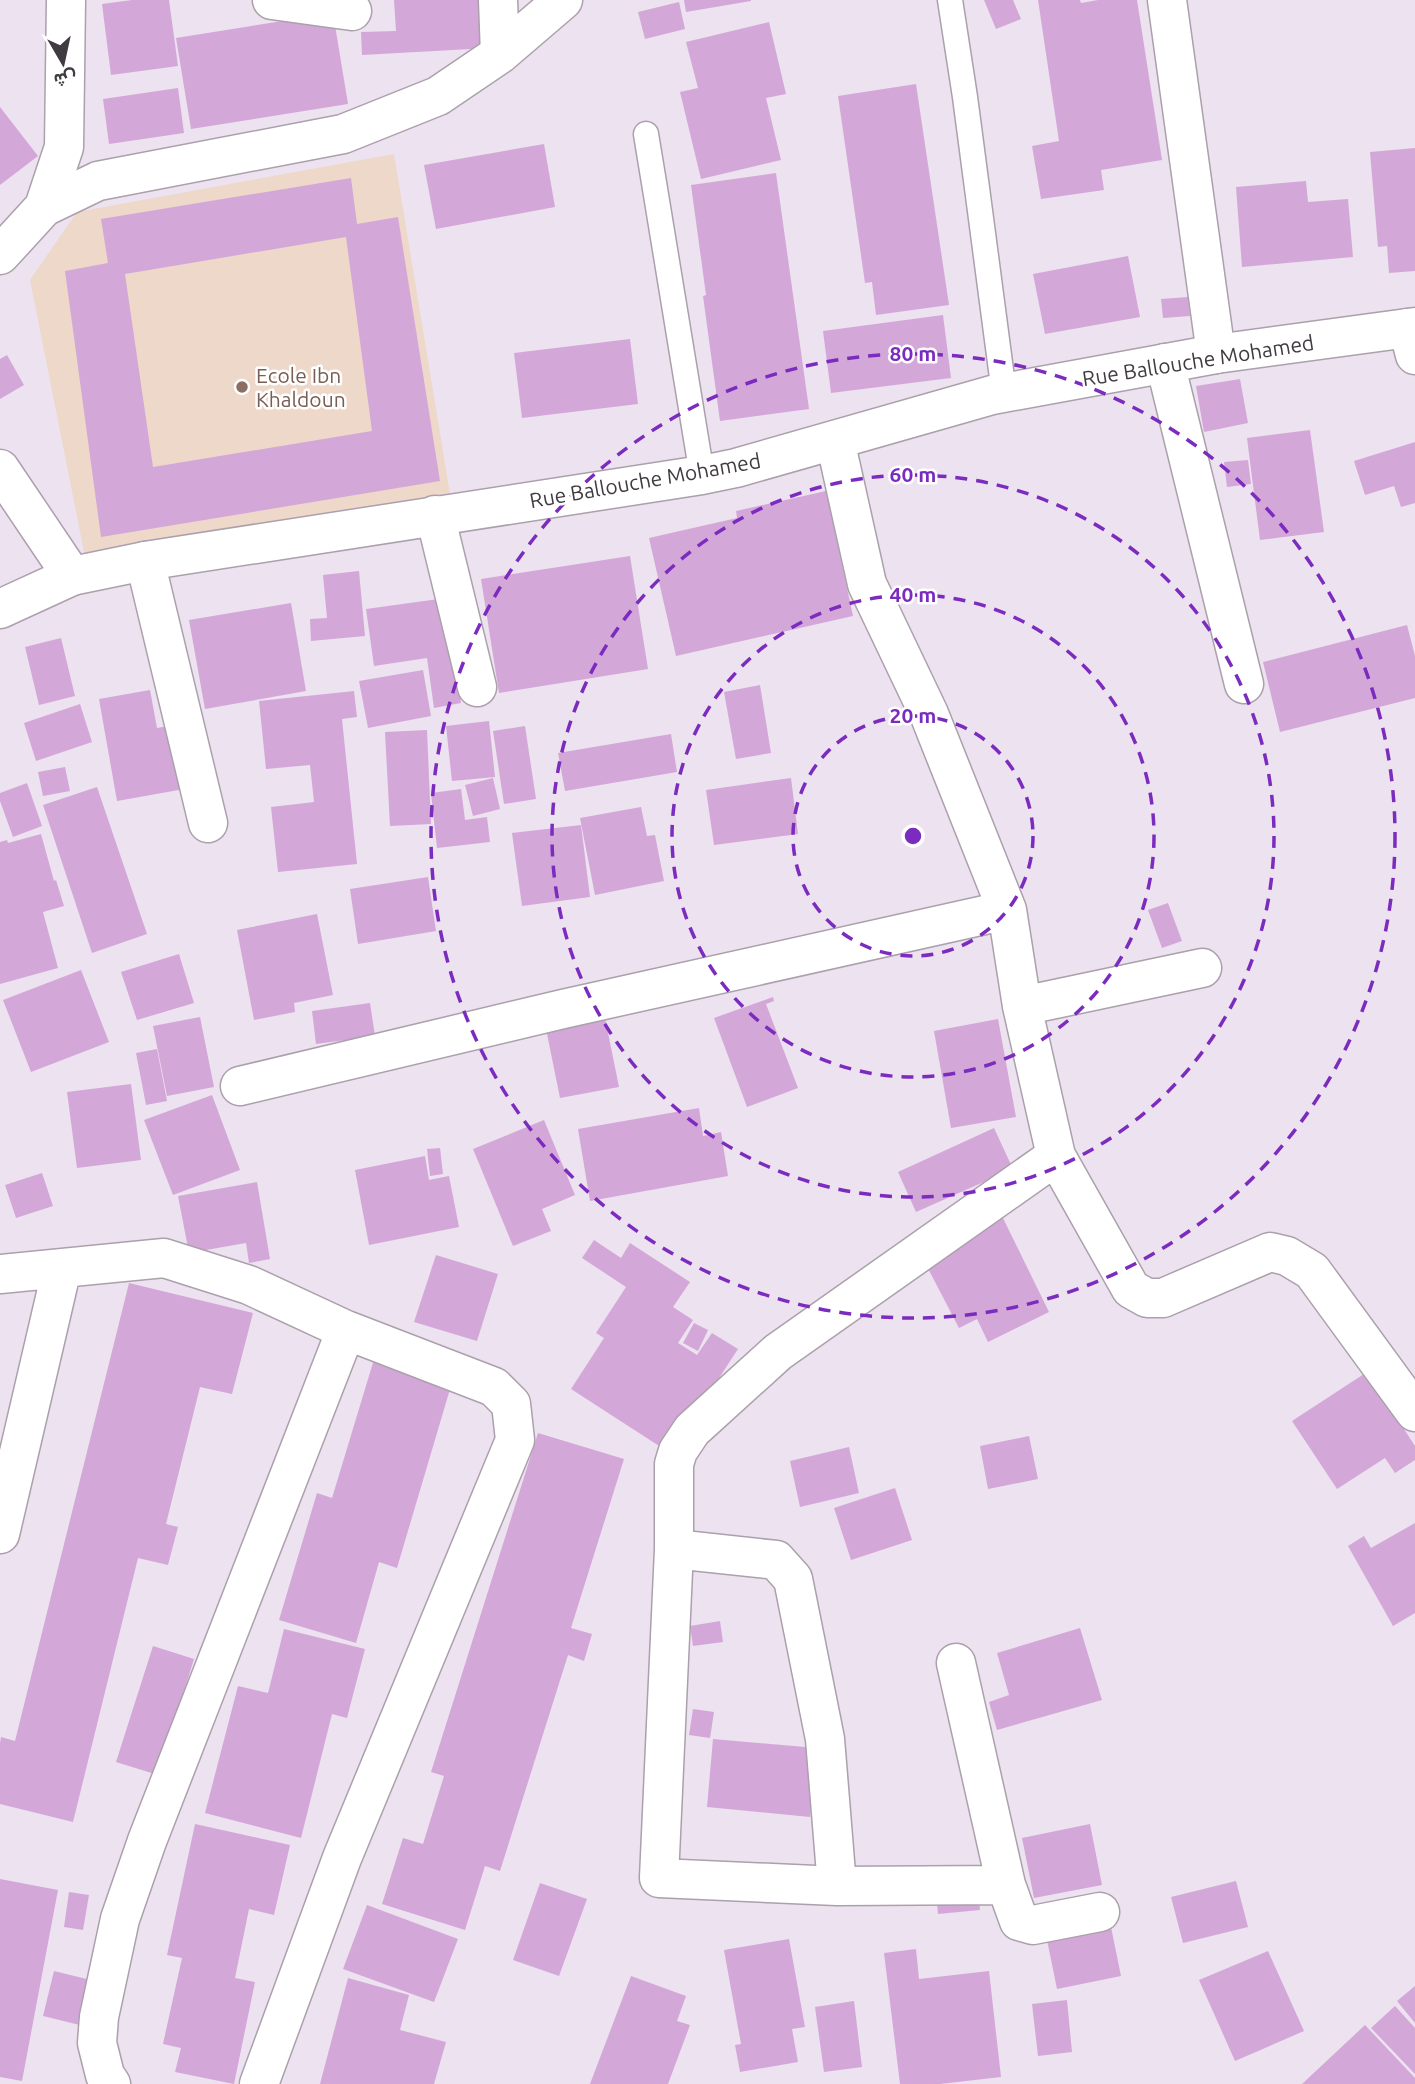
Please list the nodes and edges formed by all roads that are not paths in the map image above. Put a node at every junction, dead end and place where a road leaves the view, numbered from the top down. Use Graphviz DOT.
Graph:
graph roads {
  1 [pos="66,0"];
  2 [pos="272,0"];
  3 [pos="498,0"];
  4 [pos="563,0"];
  5 [pos="950,0"];
  6 [pos="1167,0"];
  7 [pos="352,11"];
  8 [pos="500,54"];
  9 [pos="646,134"];
  10 [pos="44,207"];
  11 [pos="0,255"];
  12 [pos="1413,337"];
  13 [pos="1216,354"];
  14 [pos="1166,363"];
  15 [pos="1004,393"];
  16 [pos="835,440"];
  17 [pos="0,468"];
  18 [pos="702,475"];
  19 [pos="435,515"];
  20 [pos="145,561"];
  21 [pos="72,576"];
  22 [pos="0,609"];
  23 [pos="1244,684"];
  24 [pos="477,687"];
  25 [pos="208,823"];
  26 [pos="1007,911"];
  27 [pos="1202,968"];
  28 [pos="1022,1006"];
  29 [pos="240,1086"];
  30 [pos="1056,1156"];
  31 [pos="62,1268"];
  32 [pos="0,1274"];
  33 [pos="346,1330"];
  34 [pos="1415,1412"];
  35 [pos="0,1534"];
  36 [pos="674,1549"];
  37 [pos="956,1663"];
  38 [pos="1006,1885"];
  39 [pos="837,1886"];
  40 [pos="1100,1912"];
  41 [pos="111,2084"];
  42 [pos="259,2084"];
  1 -- 10 [label="street"];
  2 -- 7 [label="street"];
  3 -- 8 [label="street"];
  4 -- 8 [label="street"];
  5 -- 15 [label="lane"];
  6 -- 13 [label="street"];
  8 -- 10 [label="street"];
  9 -- 18 [label="lane"];
  10 -- 11 [label="street"];
  12 -- 13 [label="street, Rue Ballouche Mohamed"];
  13 -- 14 [label="street, Rue Ballouche Mohamed"];
  14 -- 15 [label="street, Rue Ballouche Mohamed"];
  14 -- 23 [label="street"];
  15 -- 16 [label="street, Rue Ballouche Mohamed"];
  16 -- 18 [label="street, Rue Ballouche Mohamed"];
  16 -- 26 [label="street"];
  17 -- 21 [label="street"];
  18 -- 19 [label="street, Rue Ballouche Mohamed"];
  19 -- 20 [label="street, Rue Ballouche Mohamed"];
  19 -- 24 [label="street"];
  20 -- 21 [label="street, Rue Ballouche Mohamed"];
  20 -- 25 [label="street"];
  21 -- 22 [label="street, Rue Ballouche Mohamed"];
  26 -- 28 [label="street"];
  26 -- 29 [label="street"];
  27 -- 28 [label="street"];
  28 -- 30 [label="street"];
  30 -- 34 [label="street"];
  30 -- 36 [label="street"];
  31 -- 32 [label="street"];
  31 -- 33 [label="street"];
  31 -- 35 [label="street"];
  33 -- 41 [label="street"];
  33 -- 42 [label="street"];
  36 -- 39 [label="street"];
  36 -- 39 [label="street"];
  37 -- 38 [label="street"];
  38 -- 39 [label="street"];
  38 -- 40 [label="street"];
}
